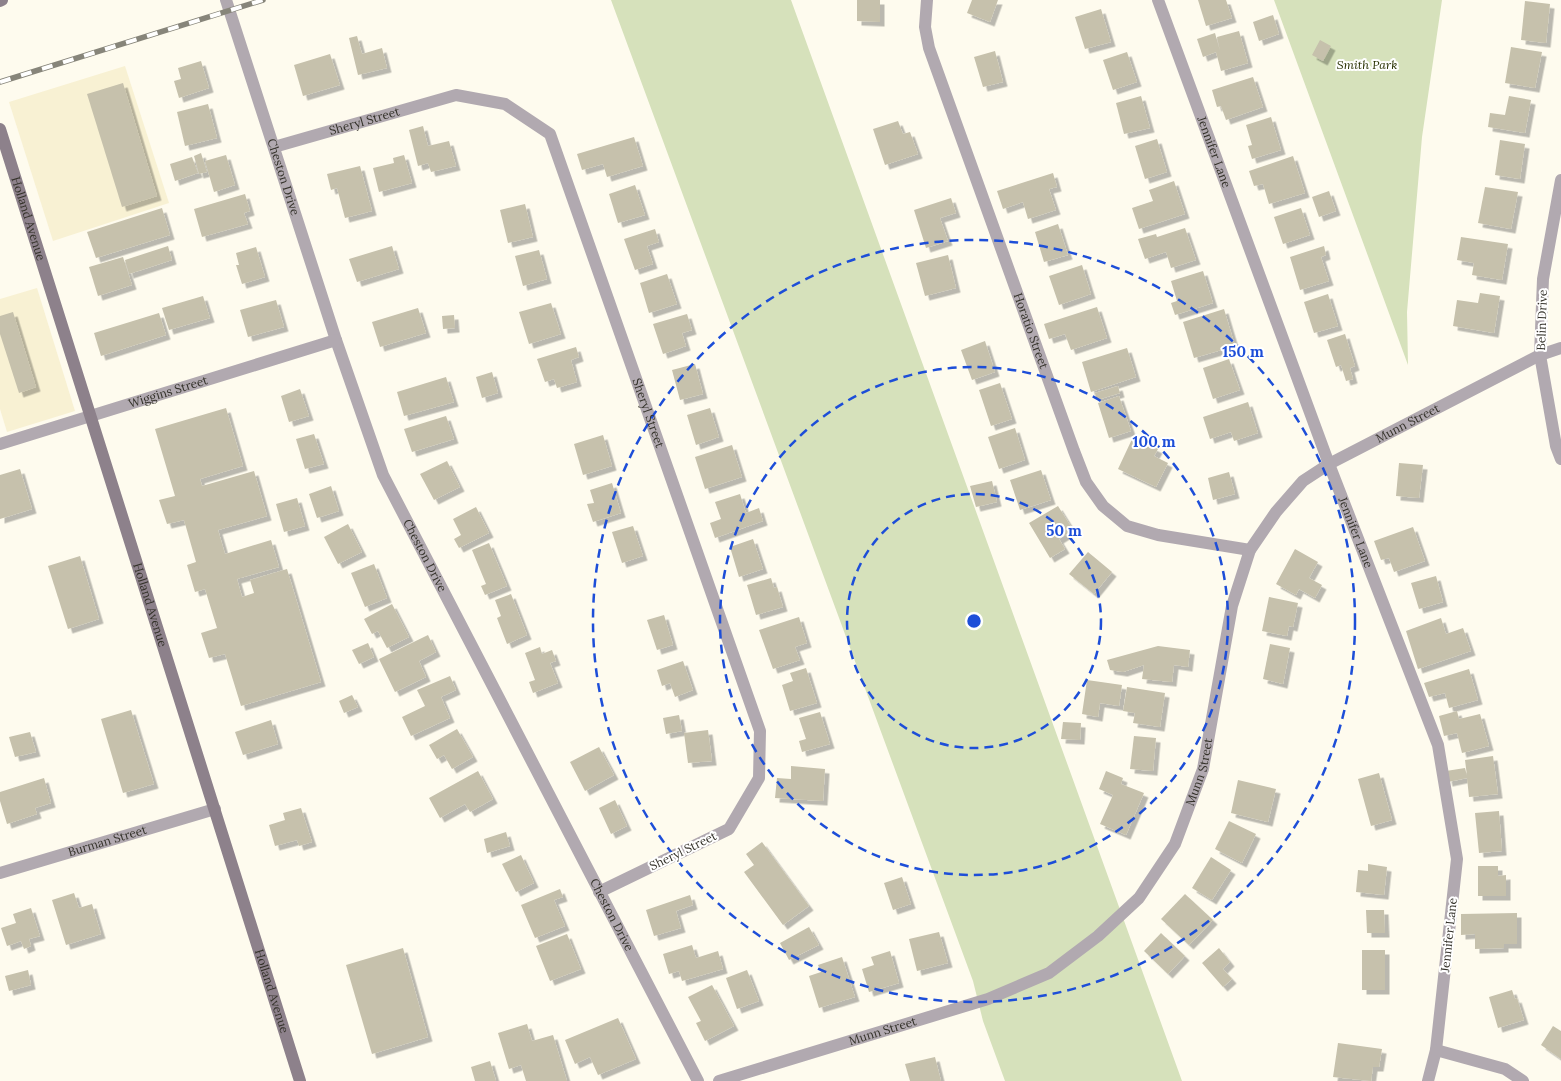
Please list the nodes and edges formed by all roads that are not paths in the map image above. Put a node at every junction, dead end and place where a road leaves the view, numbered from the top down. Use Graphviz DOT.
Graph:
graph roads {
  1 [pos="226,0"];
  2 [pos="927,0"];
  3 [pos="1158,0"];
  4 [pos="1,135"];
  5 [pos="274,147"];
  6 [pos="1561,180"];
  7 [pos="336,340"];
  8 [pos="1561,348"];
  9 [pos="1540,355"];
  10 [pos="90,416"];
  11 [pos="0,444"];
  12 [pos="1561,459"];
  13 [pos="1329,464"];
  14 [pos="1250,550"];
  15 [pos="215,809"];
  16 [pos="0,873"];
  17 [pos="598,892"];
  18 [pos="1436,1050"];
  19 [pos="300,1081"];
  20 [pos="698,1081"];
  21 [pos="719,1081"];
  22 [pos="1428,1081"];
  23 [pos="1523,1081"];
  1 -- 5 [label="street, Cheston Drive"];
  2 -- 14 [label="street, Horatio Street"];
  3 -- 13 [label="street, Jennifer Lane"];
  4 -- 10 [label="main road, Holland Avenue"];
  5 -- 7 [label="street, Cheston Drive"];
  5 -- 17 [label="street, Sheryl Street"];
  6 -- 9 [label="street, Belin Drive"];
  7 -- 10 [label="street, Wiggins Street"];
  7 -- 17 [label="street, Cheston Drive"];
  8 -- 9 [label="street, Munn Street"];
  9 -- 12 [label="street, Belin Drive"];
  9 -- 13 [label="street, Munn Street"];
  10 -- 11 [label="street, Wiggins Street"];
  10 -- 15 [label="main road, Holland Avenue"];
  13 -- 14 [label="street, Munn Street"];
  13 -- 18 [label="street, Jennifer Lane"];
  14 -- 21 [label="street, Munn Street"];
  15 -- 16 [label="street, Burman Street"];
  15 -- 19 [label="main road, Holland Avenue"];
  17 -- 20 [label="street, Cheston Drive"];
  18 -- 22 [label="street, Jennifer Lane"];
  18 -- 23 [label="street"];
}
